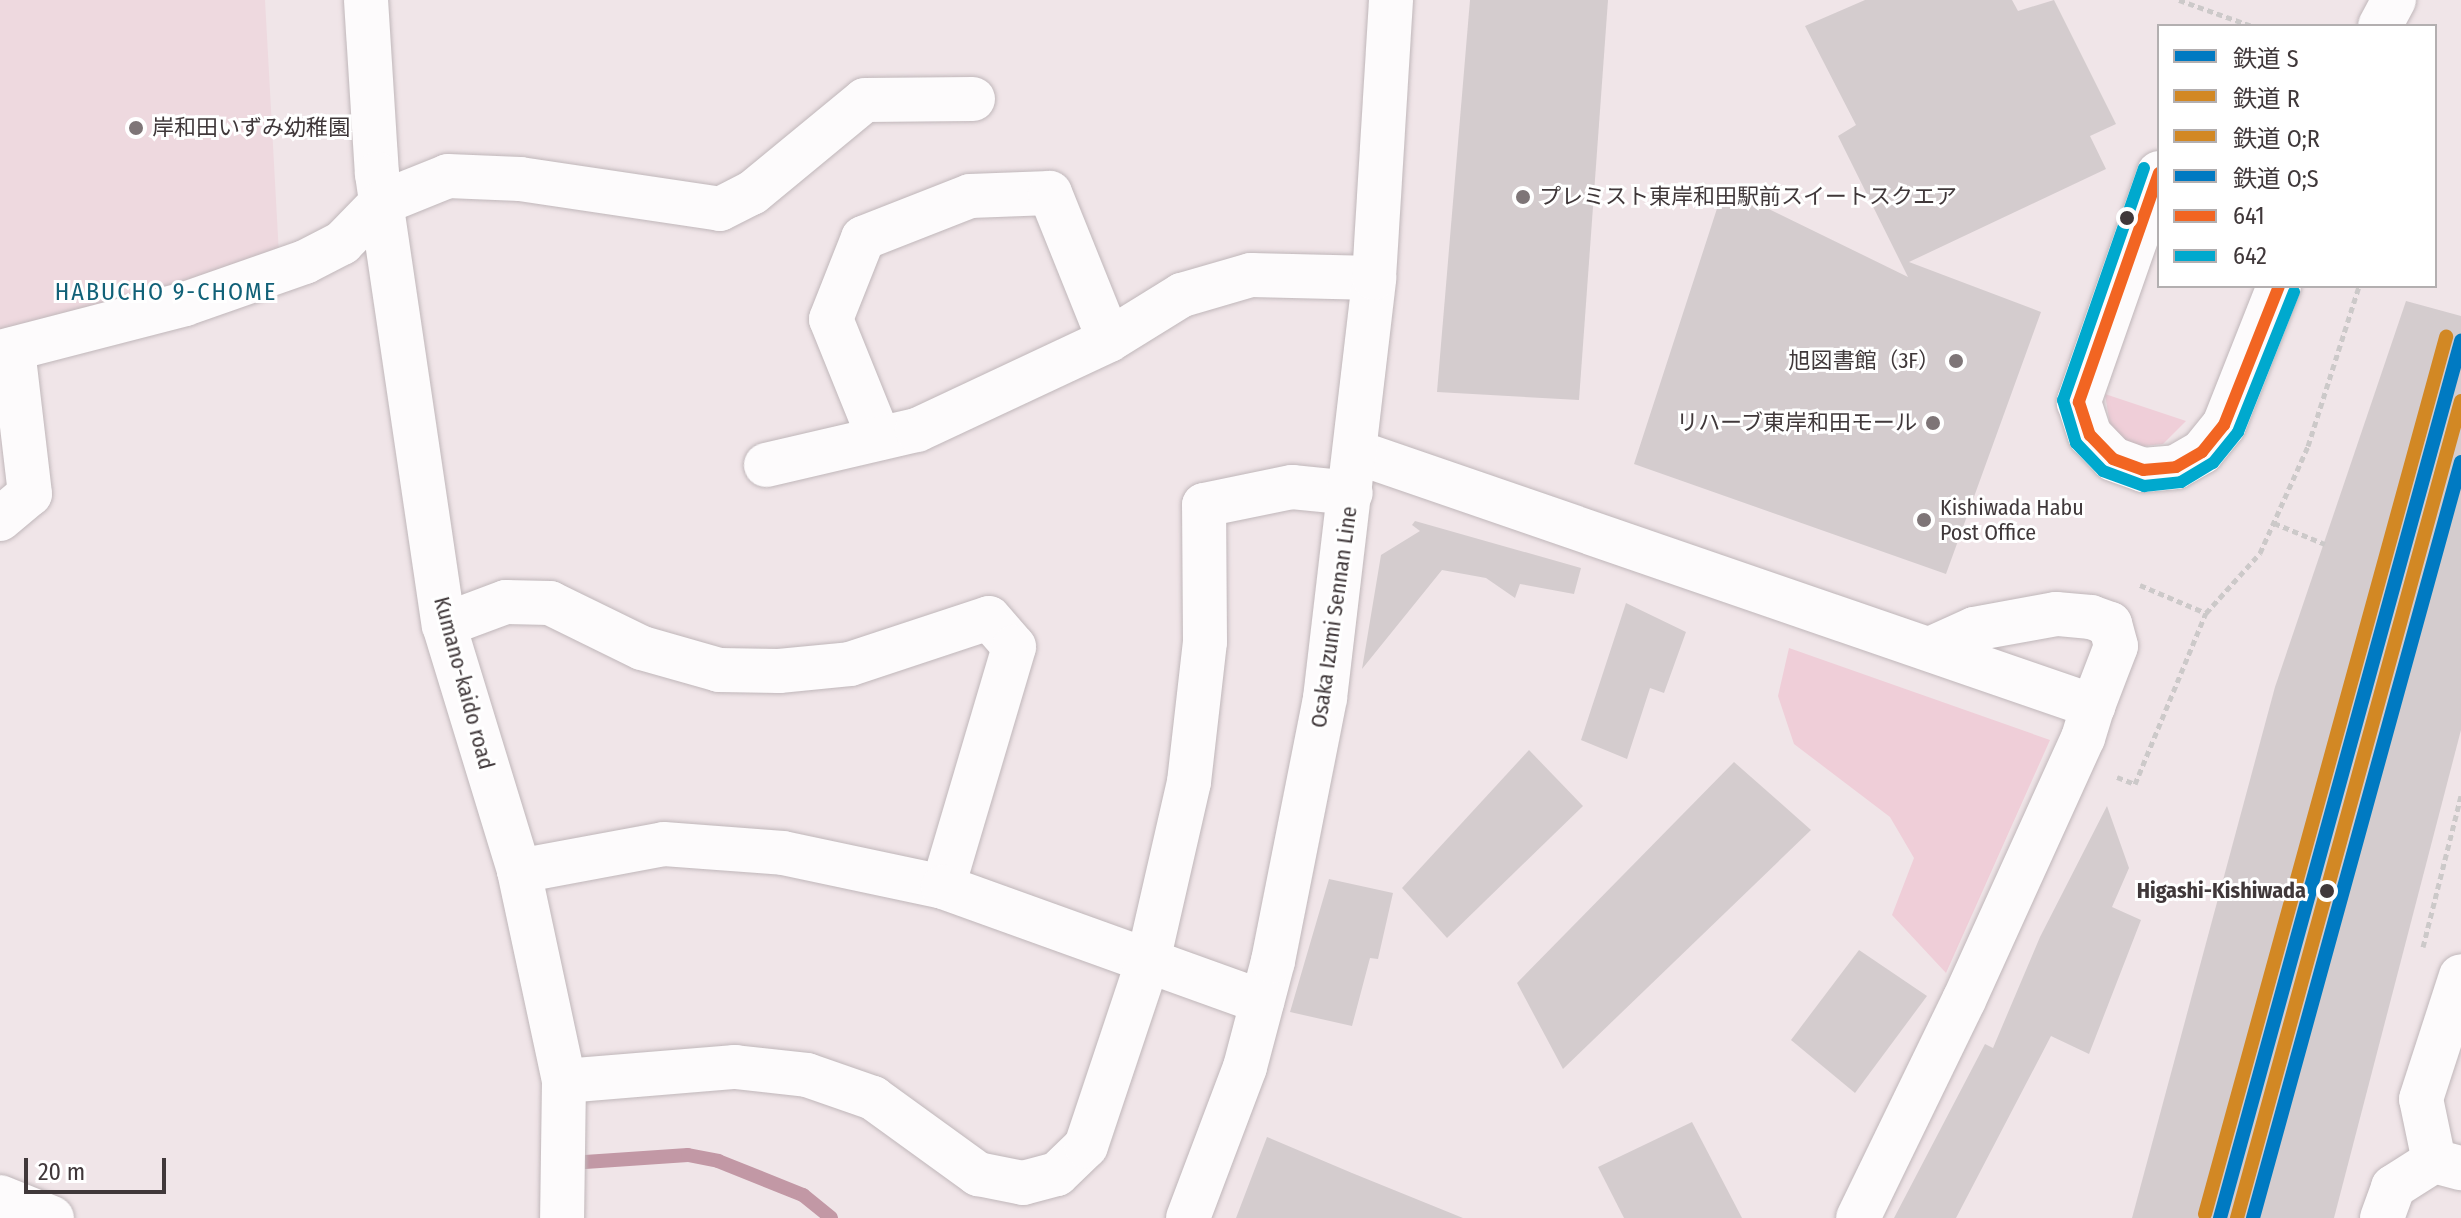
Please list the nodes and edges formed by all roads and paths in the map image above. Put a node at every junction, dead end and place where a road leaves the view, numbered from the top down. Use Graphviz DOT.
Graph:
graph roads {
  1 [pos="366,0"];
  2 [pos="1391,0"];
  3 [pos="2179,0"];
  4 [pos="2394,0"];
  5 [pos="2246,24"];
  6 [pos="2381,24"];
  7 [pos="973,99"];
  8 [pos="2157,179"];
  9 [pos="381,203"];
  10 [pos="1374,278"];
  11 [pos="2278,288"];
  12 [pos="2358,288"];
  13 [pos="1109,340"];
  14 [pos="7,350"];
  15 [pos="879,438"];
  16 [pos="766,465"];
  17 [pos="1353,472"];
  18 [pos="0,519"];
  19 [pos="2274,523"];
  20 [pos="2325,544"];
  21 [pos="2134,583"];
  22 [pos="2206,613"];
  23 [pos="444,625"];
  24 [pos="1930,649"];
  25 [pos="2093,706"];
  26 [pos="2074,758"];
  27 [pos="519,871"];
  28 [pos="943,887"];
  29 [pos="1148,961"];
  30 [pos="2461,976"];
  31 [pos="1262,1002"];
  32 [pos="2461,1069"];
  33 [pos="564,1081"];
  34 [pos="2448,1165"];
  35 [pos="0,1197"];
  36 [pos="52,1218"];
  37 [pos="562,1218"];
  38 [pos="1188,1218"];
  39 [pos="1858,1218"];
  40 [pos="2382,1218"];
  1 -- 9 [label="street, Kumano-kaido road"];
  2 -- 10 [label="street, Osaka Izumi Sennan Line"];
  3 -- 5 [label="path"];
  4 -- 6 [label="street"];
  7 -- 9 [label="street"];
  8 -- 11 [label="street"];
  9 -- 14 [label="street"];
  9 -- 23 [label="street, Kumano-kaido road"];
  10 -- 13 [label="street"];
  10 -- 17 [label="street, Osaka Izumi Sennan Line"];
  12 -- 19 [label="path"];
  13 -- 15 [label="street"];
  13 -- 15 [label="street"];
  14 -- 18 [label="street"];
  15 -- 16 [label="street"];
  17 -- 24 [label="street"];
  17 -- 29 [label="street"];
  17 -- 31 [label="street, Osaka Izumi Sennan Line"];
  19 -- 20 [label="path"];
  19 -- 22 [label="path"];
  21 -- 22 [label="path"];
  22 -- 26 [label="path"];
  23 -- 27 [label="street, Kumano-kaido road"];
  23 -- 28 [label="street"];
  24 -- 25 [label="street"];
  24 -- 25 [label="street"];
  25 -- 26 [label="street"];
  26 -- 39 [label="street"];
  27 -- 28 [label="street"];
  27 -- 33 [label="street, Kumano-kaido road"];
  28 -- 29 [label="street"];
  29 -- 31 [label="street"];
  29 -- 33 [label="street"];
  30 -- 34 [label="street"];
  31 -- 38 [label="street, Osaka Izumi Sennan Line"];
  32 -- 34 [label="street"];
  33 -- 37 [label="street, Kumano-kaido road"];
  34 -- 40 [label="street"];
  35 -- 36 [label="street"];
}
